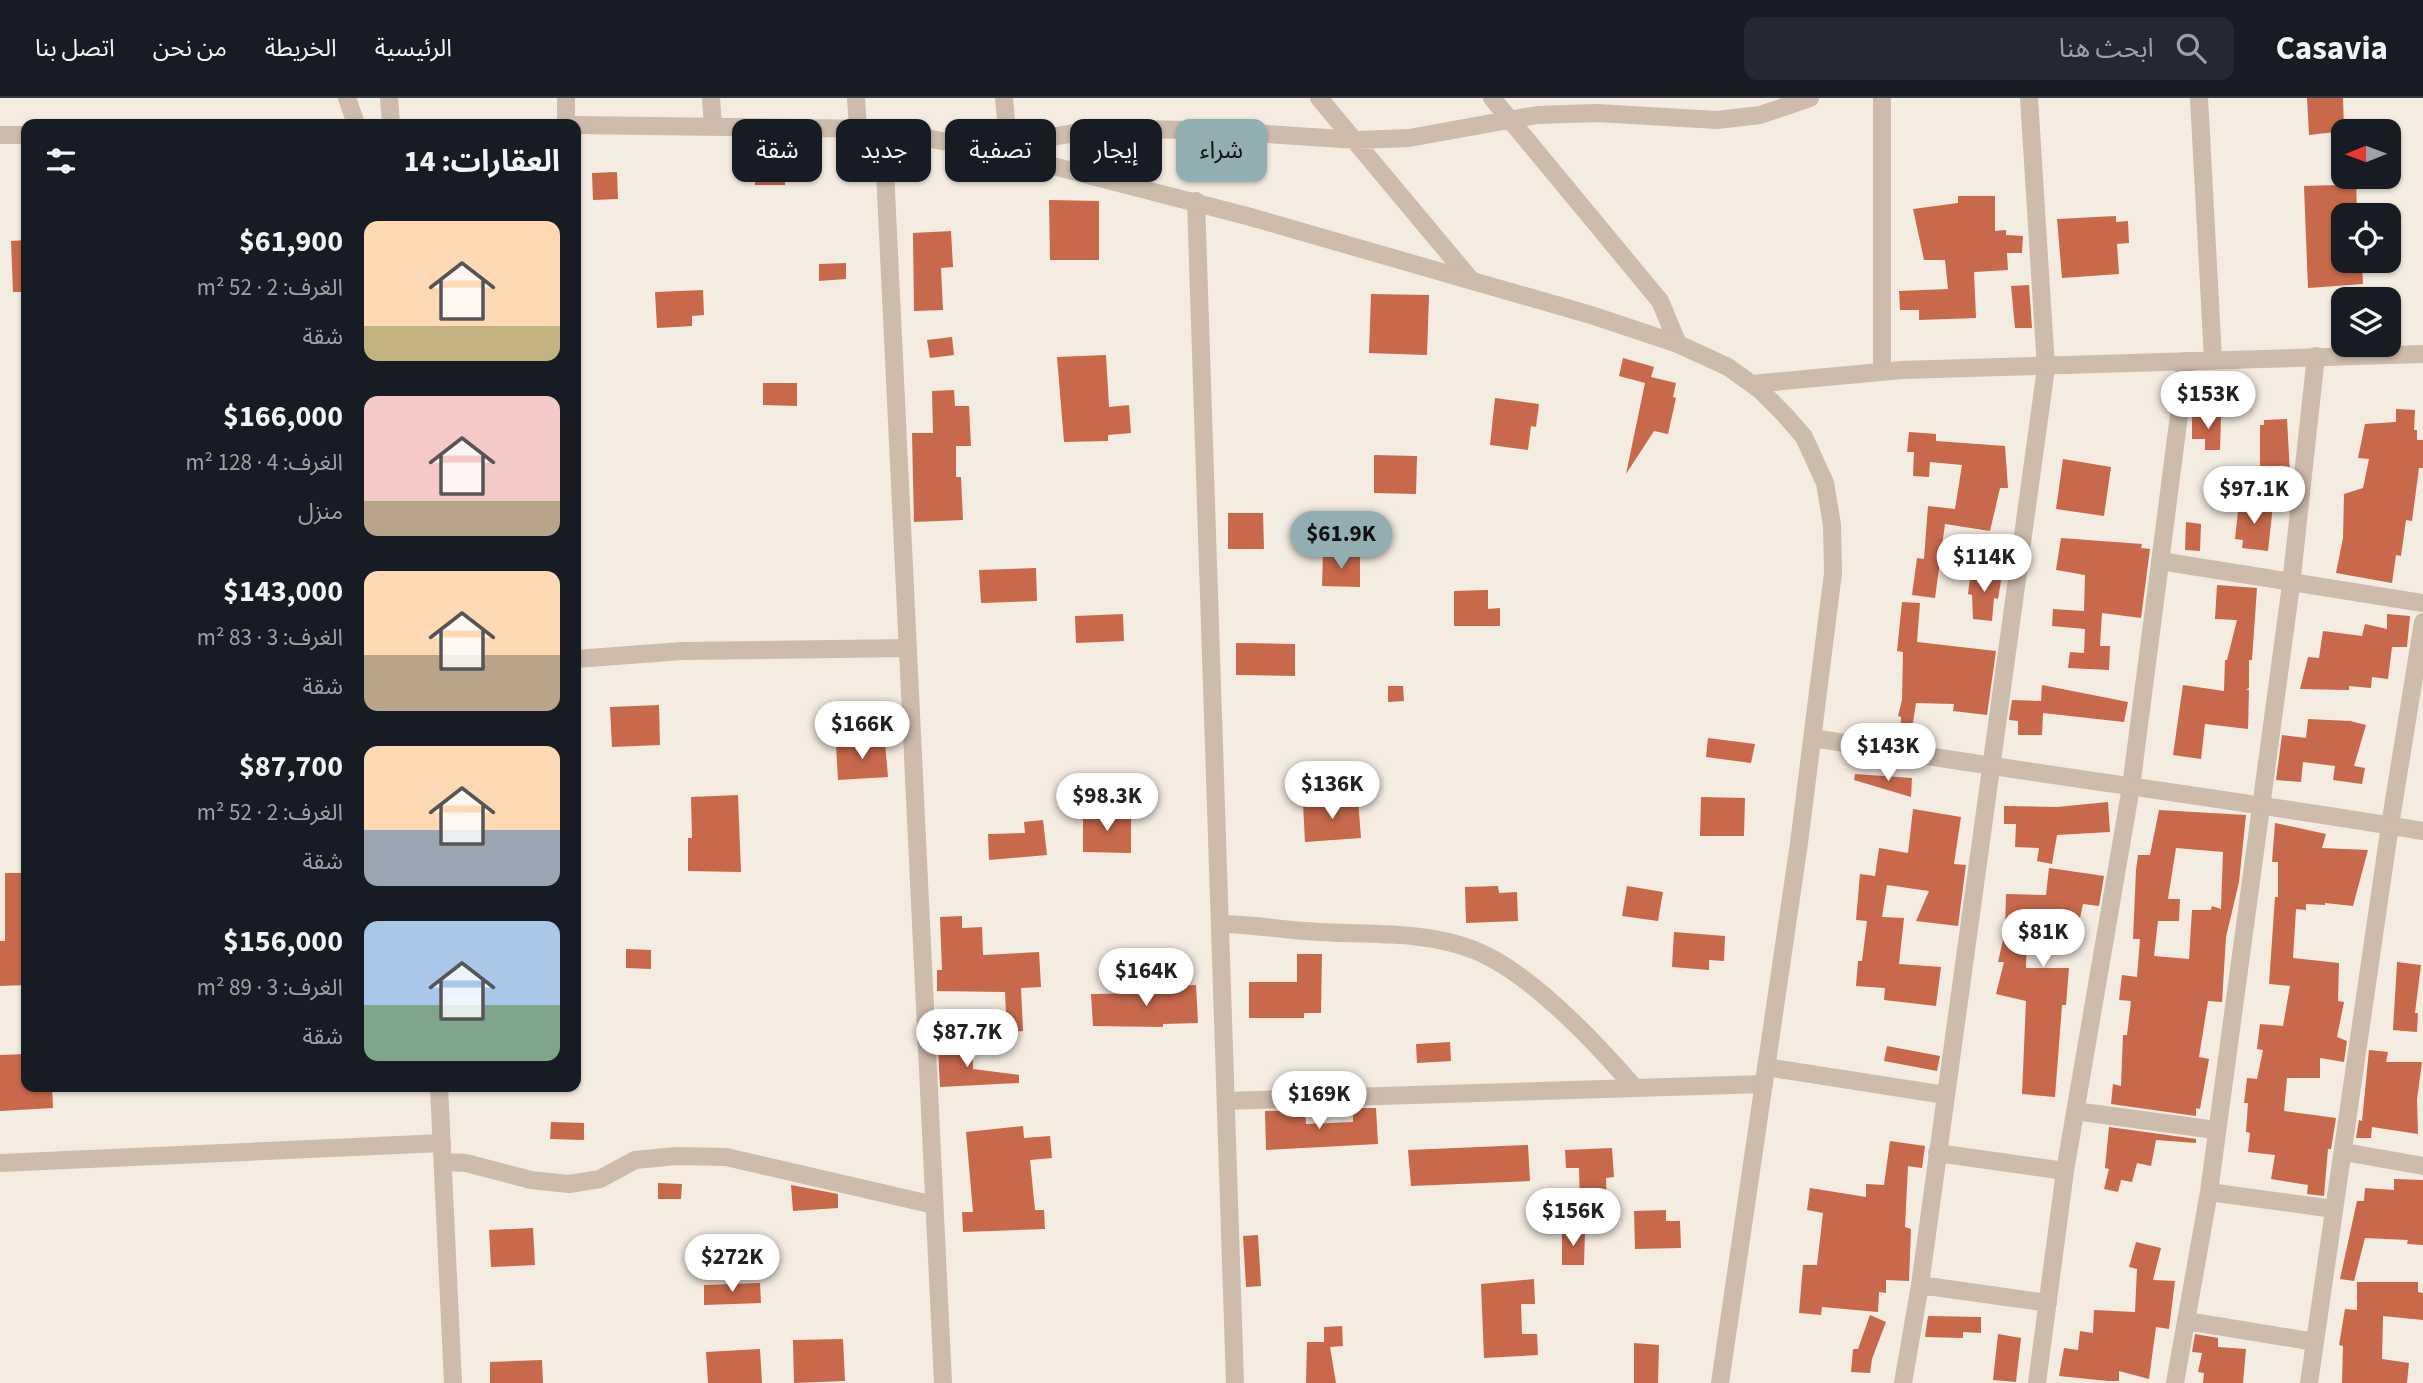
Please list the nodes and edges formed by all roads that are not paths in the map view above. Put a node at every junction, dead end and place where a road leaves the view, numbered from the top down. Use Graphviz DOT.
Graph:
graph roads {
  1 [pos="347,98"];
  2 [pos="389,98"];
  3 [pos="566,98"];
  4 [pos="711,98"];
  5 [pos="856,98"];
  6 [pos="1004,98"];
  7 [pos="1320,98"];
  8 [pos="1492,98"];
  9 [pos="1810,98"];
  10 [pos="1882,98"];
  11 [pos="2029,98"];
  12 [pos="2199,98"];
  13 [pos="1508,118"];
  14 [pos="354,119"];
  15 [pos="391,119"];
  16 [pos="566,119"];
  17 [pos="857,119"];
  18 [pos="1006,119"];
  19 [pos="581,125"];
  20 [pos="713,126"];
  21 [pos="836,129"];
  22 [pos="0,135"];
  23 [pos="21,135"];
  24 [pos="1056,139"];
  25 [pos="1357,140"];
  26 [pos="1056,162"];
  27 [pos="886,182"];
  28 [pos="1196,201"];
  29 [pos="1471,280"];
  30 [pos="1678,344"];
  31 [pos="2423,354"];
  32 [pos="2316,356"];
  33 [pos="2213,359"];
  34 [pos="2186,361"];
  35 [pos="2046,368"];
  36 [pos="1882,372"];
  37 [pos="1752,384"];
  38 [pos="2160,561"];
  39 [pos="2291,585"];
  40 [pos="2423,603"];
  41 [pos="2423,622"];
  42 [pos="908,648"];
  43 [pos="581,659"];
  44 [pos="1814,738"];
  45 [pos="1991,766"];
  46 [pos="2131,787"];
  47 [pos="2261,803"];
  48 [pos="2390,825"];
  49 [pos="2423,831"];
  50 [pos="1220,924"];
  51 [pos="1765,1075"];
  52 [pos="1635,1088"];
  53 [pos="439,1092"];
  54 [pos="1945,1095"];
  55 [pos="1226,1101"];
  56 [pos="2075,1111"];
  57 [pos="2216,1130"];
  58 [pos="442,1143"];
  59 [pos="2344,1152"];
  60 [pos="1937,1153"];
  61 [pos="443,1162"];
  62 [pos="0,1163"];
  63 [pos="2423,1166"];
  64 [pos="2065,1171"];
  65 [pos="2209,1192"];
  66 [pos="934,1205"];
  67 [pos="2334,1209"];
  68 [pos="1920,1285"];
  69 [pos="2048,1303"];
  70 [pos="2187,1321"];
  71 [pos="2315,1342"];
  72 [pos="1724,1382"];
  73 [pos="453,1383"];
  74 [pos="943,1383"];
  75 [pos="1235,1383"];
  76 [pos="1903,1383"];
  77 [pos="2036,1383"];
  78 [pos="2175,1383"];
  79 [pos="2309,1383"];
  1 -- 14 [label="street"];
  2 -- 15 [label="street"];
  3 -- 16 [label="street"];
  4 -- 20 [label="street"];
  5 -- 17 [label="street"];
  6 -- 18 [label="street"];
  7 -- 25 [label="street"];
  8 -- 13 [label="street"];
  9 -- 13 [label="street"];
  10 -- 36 [label="street"];
  11 -- 35 [label="street"];
  12 -- 33 [label="street"];
  13 -- 25 [label="street"];
  13 -- 30 [label="street"];
  19 -- 20 [label="street"];
  20 -- 21 [label="street"];
  22 -- 23 [label="street"];
  24 -- 25 [label="street"];
  25 -- 29 [label="street"];
  26 -- 28 [label="street"];
  27 -- 42 [label="street"];
  28 -- 29 [label="street"];
  28 -- 50 [label="street"];
  29 -- 30 [label="street"];
  30 -- 37 [label="street"];
  31 -- 32 [label="street"];
  32 -- 33 [label="street"];
  32 -- 39 [label="street"];
  33 -- 34 [label="street"];
  34 -- 35 [label="street"];
  34 -- 38 [label="street"];
  35 -- 36 [label="street"];
  35 -- 45 [label="street"];
  36 -- 37 [label="street"];
  37 -- 44 [label="street"];
  38 -- 39 [label="street"];
  38 -- 46 [label="street"];
  39 -- 40 [label="street"];
  39 -- 47 [label="street"];
  41 -- 48 [label="street"];
  42 -- 43 [label="street"];
  42 -- 66 [label="street"];
  44 -- 45 [label="street"];
  44 -- 51 [label="street"];
  45 -- 46 [label="street"];
  45 -- 54 [label="street"];
  46 -- 47 [label="street"];
  46 -- 56 [label="street"];
  47 -- 48 [label="street"];
  47 -- 57 [label="street"];
  48 -- 49 [label="street"];
  48 -- 59 [label="street"];
  50 -- 52 [label="street"];
  50 -- 55 [label="street"];
  51 -- 52 [label="street"];
  51 -- 54 [label="street"];
  51 -- 72 [label="street"];
  52 -- 55 [label="street"];
  53 -- 58 [label="street"];
  54 -- 60 [label="street"];
  55 -- 75 [label="street"];
  56 -- 57 [label="street"];
  56 -- 64 [label="street"];
  57 -- 65 [label="street"];
  58 -- 61 [label="street"];
  58 -- 62 [label="street"];
  59 -- 63 [label="street"];
  59 -- 67 [label="street"];
  60 -- 64 [label="street"];
  60 -- 68 [label="street"];
  61 -- 66 [label="street"];
  61 -- 73 [label="street"];
  64 -- 69 [label="street"];
  65 -- 67 [label="street"];
  65 -- 70 [label="street"];
  66 -- 74 [label="street"];
  67 -- 71 [label="street"];
  68 -- 69 [label="street"];
  68 -- 76 [label="street"];
  69 -- 77 [label="street"];
  70 -- 71 [label="street"];
  70 -- 78 [label="street"];
  71 -- 79 [label="street"];
}
